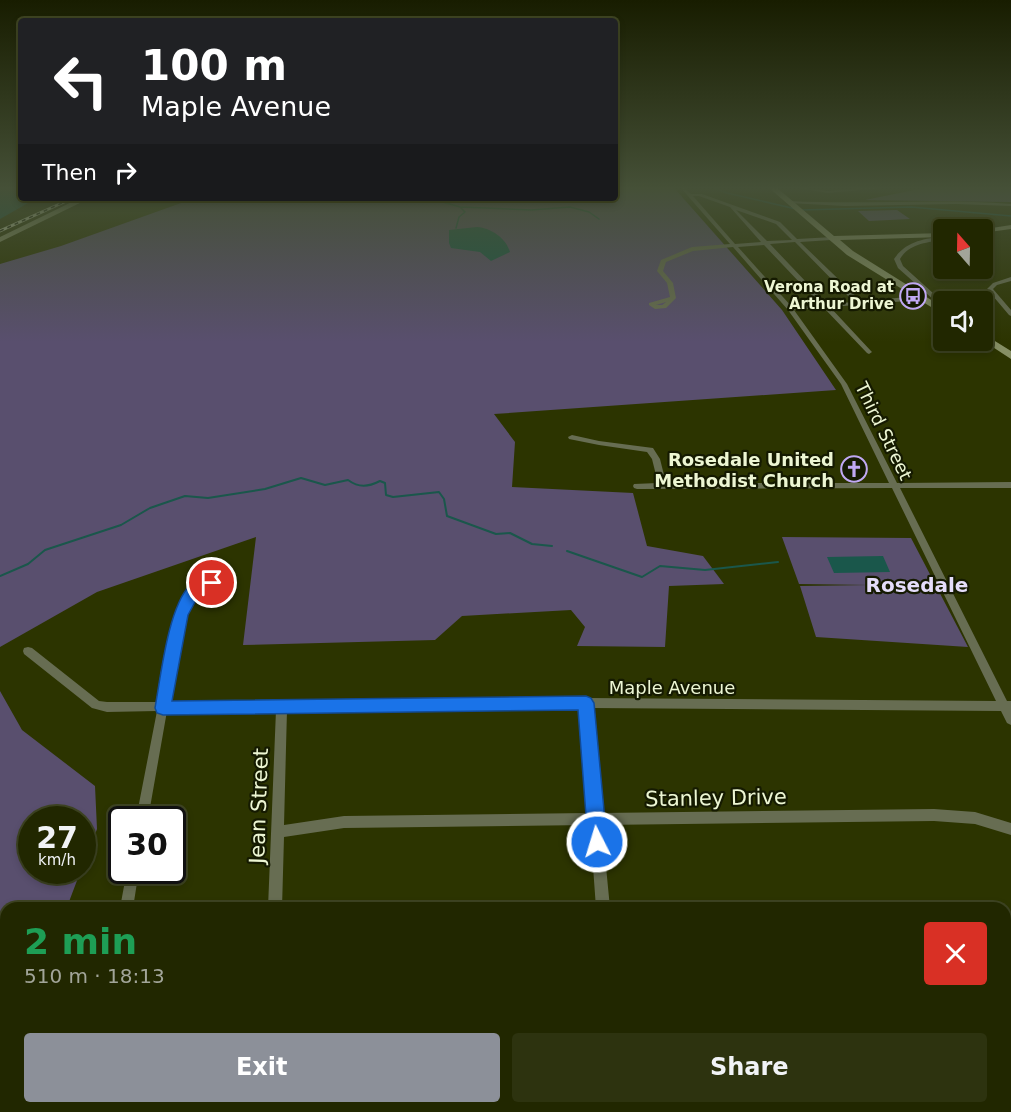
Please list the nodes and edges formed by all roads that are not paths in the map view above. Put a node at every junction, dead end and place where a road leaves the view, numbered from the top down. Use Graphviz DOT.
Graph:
graph roads {
  1 [pos="730,239"];
  2 [pos="762,239"];
  3 [pos="816,239"];
  4 [pos="832,239"];
  5 [pos="933,239"];
  6 [pos="797,240"];
  7 [pos="766,243"];
  8 [pos="735,245"];
  9 [pos="1011,279"];
  10 [pos="673,298"];
  11 [pos="920,298"];
  12 [pos="933,299"];
  13 [pos="860,304"];
  14 [pos="933,304"];
  15 [pos="826,307"];
  16 [pos="790,309"];
  17 [pos="1011,314"];
  18 [pos="993,344"];
  19 [pos="869,352"];
  20 [pos="1011,356"];
  21 [pos="572,437"];
  22 [pos="894,485"];
  23 [pos="1011,485"];
  24 [pos="637,486"];
  25 [pos="663,486"];
  26 [pos="224,580"];
  27 [pos="28,651"];
  28 [pos="586,703"];
  29 [pos="1008,706"];
  30 [pos="282,707"];
  31 [pos="163,708"];
  32 [pos="1011,720"];
  33 [pos="144,806"];
  34 [pos="596,820"];
  35 [pos="1011,829"];
  36 [pos="277,832"];
  37 [pos="130,884"];
  38 [pos="127,902"];
  39 [pos="275,902"];
  40 [pos="603,902"];
  1 -- 8 [label="street, Third Street"];
  2 -- 7 [label="street"];
  3 -- 6 [label="street"];
  4 -- 11 [label="street"];
  5 -- 12 [label="street"];
  6 -- 7 [label="street"];
  6 -- 13 [label="street"];
  7 -- 8 [label="street"];
  7 -- 15 [label="street"];
  8 -- 10 [label="street"];
  8 -- 16 [label="street, Third Street"];
  9 -- 17 [label="street"];
  11 -- 13 [label="street"];
  11 -- 14 [label="street"];
  13 -- 15 [label="street"];
  15 -- 16 [label="street"];
  15 -- 19 [label="street"];
  16 -- 22 [label="street, Third Street"];
  18 -- 20 [label="street"];
  21 -- 25 [label="street"];
  22 -- 23 [label="street"];
  22 -- 25 [label="street"];
  22 -- 29 [label="street, Third Street"];
  24 -- 25 [label="street"];
  26 -- 31 [label="street"];
  27 -- 31 [label="street, Maple Avenue"];
  28 -- 29 [label="street, Maple Avenue"];
  28 -- 30 [label="street, Maple Avenue"];
  28 -- 34 [label="street"];
  29 -- 32 [label="street, Third Street"];
  30 -- 31 [label="street, Maple Avenue"];
  30 -- 36 [label="street, Jean Street"];
  31 -- 33 [label="street"];
  34 -- 35 [label="street, Stanley Drive"];
  34 -- 36 [label="street, Stanley Drive"];
  34 -- 40 [label="street"];
  36 -- 39 [label="street, Jean Street"];
  37 -- 38 [label="street"];
}
